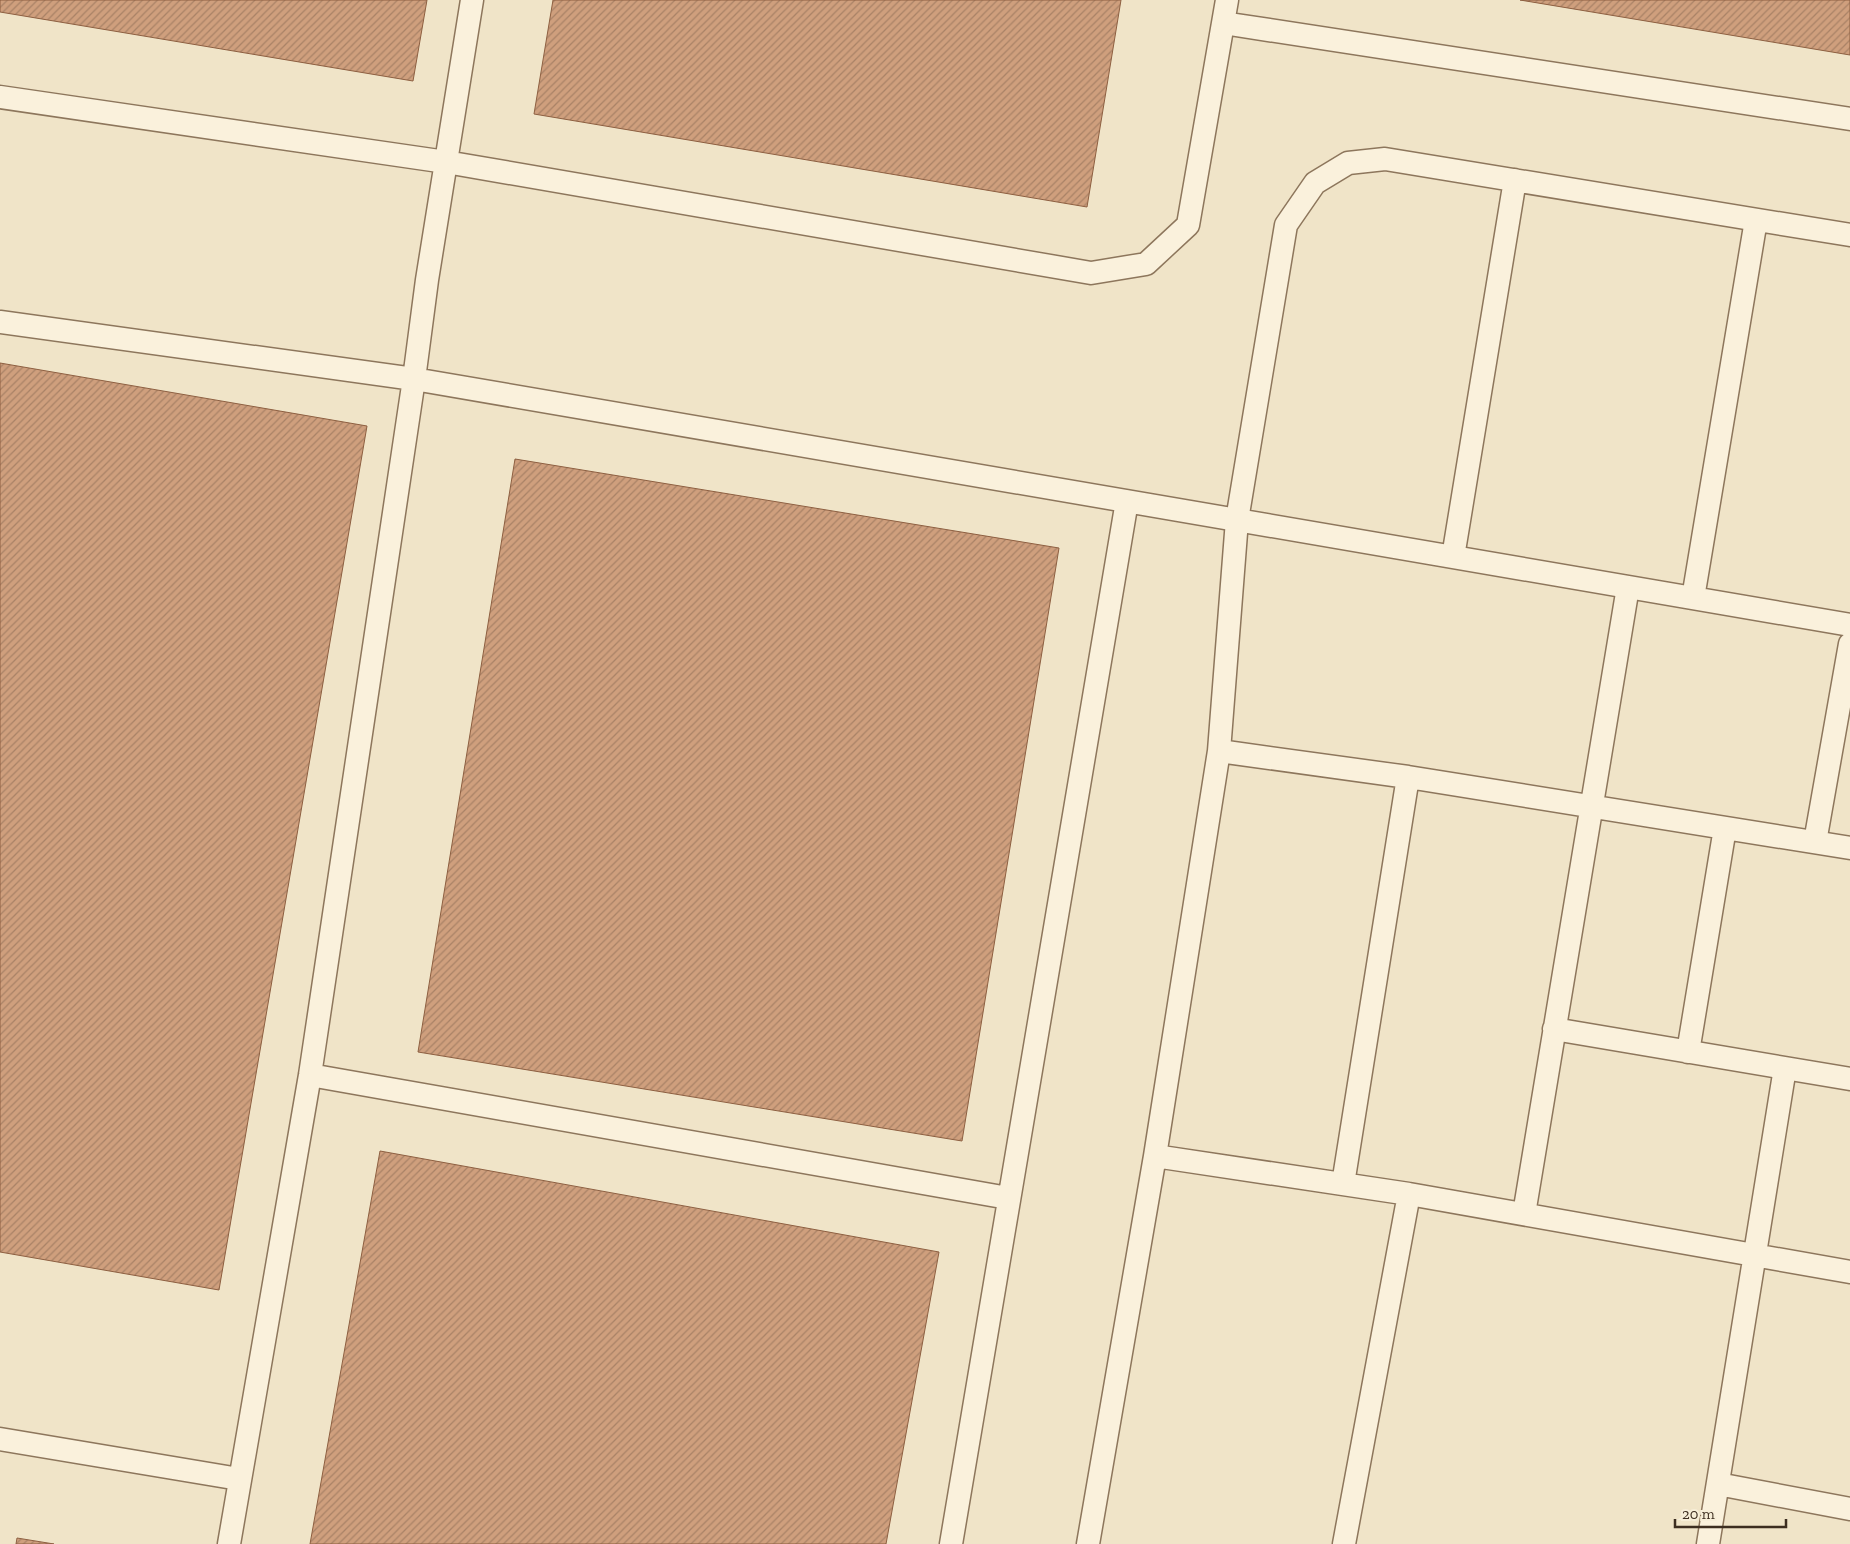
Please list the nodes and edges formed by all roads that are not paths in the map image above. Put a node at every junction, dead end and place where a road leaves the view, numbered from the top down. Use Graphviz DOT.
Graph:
graph roads {
  1 [pos="472,0"];
  2 [pos="1227,0"];
  3 [pos="1223,23"];
  4 [pos="0,97"];
  5 [pos="1850,119"];
  6 [pos="446,162"];
  7 [pos="1515,180"];
  8 [pos="1756,220"];
  9 [pos="1850,235"];
  10 [pos="0,322"];
  11 [pos="414,379"];
  12 [pos="1126,500"];
  13 [pos="1237,520"];
  14 [pos="1453,557"];
  15 [pos="1628,587"];
  16 [pos="1693,598"];
  17 [pos="1850,625"];
  18 [pos="1850,644"];
  19 [pos="1219,751"];
  20 [pos="1408,777"];
  21 [pos="1591,806"];
  22 [pos="1726,828"];
  23 [pos="1815,842"];
  24 [pos="1850,848"];
  25 [pos="1554,1029"];
  26 [pos="1688,1052"];
  27 [pos="1785,1068"];
  28 [pos="310,1076"];
  29 [pos="1850,1079"];
  30 [pos="1154,1156"];
  31 [pos="1343,1184"];
  32 [pos="1409,1194"];
  33 [pos="1008,1198"];
  34 [pos="1524,1214"];
  35 [pos="1754,1255"];
  36 [pos="1850,1272"];
  37 [pos="0,1439"];
  38 [pos="240,1479"];
  39 [pos="1718,1484"];
  40 [pos="1850,1509"];
  41 [pos="229,1544"];
  42 [pos="951,1544"];
  43 [pos="1088,1544"];
  44 [pos="1344,1544"];
  45 [pos="1708,1544"];
  1 -- 6 [label="lane"];
  2 -- 3 [label="lane"];
  3 -- 5 [label="lane"];
  3 -- 6 [label="lane"];
  4 -- 6 [label="lane"];
  6 -- 11 [label="lane"];
  7 -- 8 [label="lane"];
  7 -- 13 [label="lane"];
  7 -- 14 [label="lane"];
  8 -- 9 [label="lane"];
  8 -- 16 [label="lane"];
  10 -- 11 [label="lane"];
  11 -- 12 [label="lane"];
  11 -- 28 [label="lane"];
  12 -- 13 [label="lane"];
  12 -- 33 [label="lane"];
  13 -- 14 [label="lane"];
  13 -- 19 [label="lane"];
  14 -- 15 [label="lane"];
  15 -- 16 [label="lane"];
  15 -- 21 [label="lane"];
  16 -- 17 [label="lane"];
  18 -- 23 [label="lane"];
  19 -- 20 [label="lane"];
  19 -- 30 [label="lane"];
  20 -- 21 [label="lane"];
  20 -- 31 [label="lane"];
  21 -- 22 [label="lane"];
  21 -- 25 [label="lane"];
  22 -- 23 [label="lane"];
  22 -- 26 [label="lane"];
  23 -- 24 [label="lane"];
  25 -- 26 [label="lane"];
  25 -- 34 [label="lane"];
  26 -- 27 [label="lane"];
  27 -- 29 [label="lane"];
  27 -- 35 [label="lane"];
  28 -- 33 [label="lane"];
  28 -- 38 [label="lane"];
  30 -- 31 [label="lane"];
  30 -- 43 [label="lane"];
  31 -- 32 [label="lane"];
  32 -- 34 [label="lane"];
  32 -- 44 [label="lane"];
  33 -- 42 [label="lane"];
  34 -- 35 [label="lane"];
  35 -- 36 [label="lane"];
  35 -- 39 [label="lane"];
  37 -- 38 [label="lane"];
  38 -- 41 [label="lane"];
  39 -- 40 [label="lane"];
  39 -- 45 [label="lane"];
}
